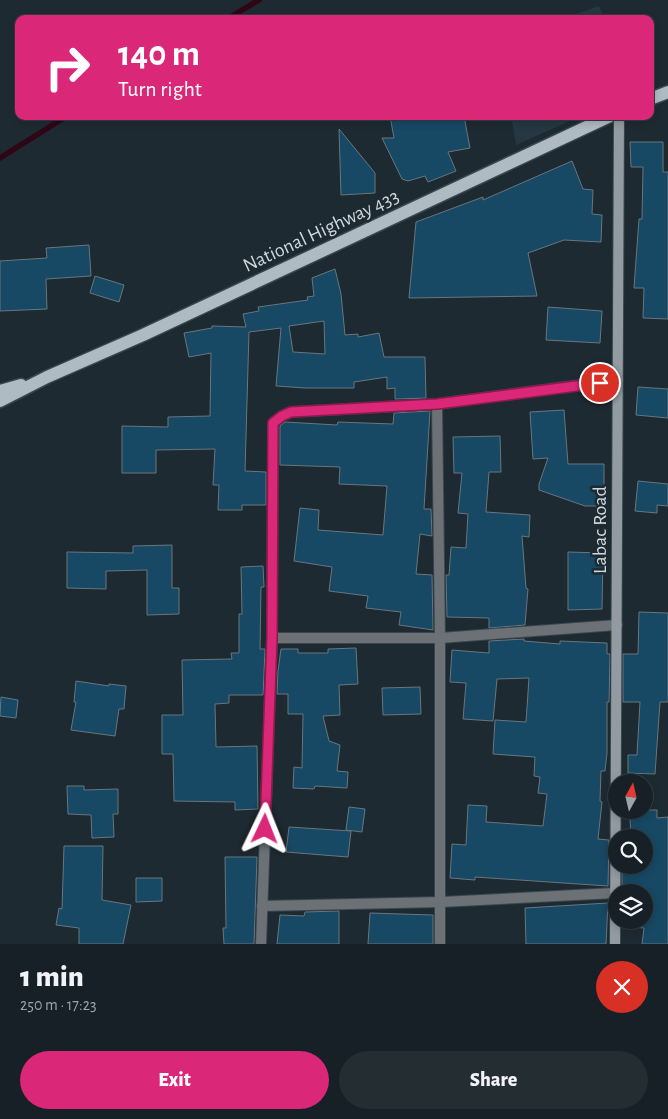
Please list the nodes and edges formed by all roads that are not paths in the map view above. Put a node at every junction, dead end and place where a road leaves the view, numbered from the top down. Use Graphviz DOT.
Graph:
graph roads {
  1 [pos="668,92"];
  2 [pos="654,97"];
  3 [pos="601,120"];
  4 [pos="618,120"];
  5 [pos="47,377"];
  6 [pos="618,380"];
  7 [pos="0,391"];
  8 [pos="0,402"];
  9 [pos="437,404"];
  10 [pos="617,625"];
  11 [pos="272,638"];
  12 [pos="440,638"];
  13 [pos="615,884"];
  14 [pos="608,894"];
  15 [pos="441,902"];
  16 [pos="262,906"];
  17 [pos="616,929"];
  18 [pos="261,944"];
  19 [pos="440,944"];
  20 [pos="616,944"];
  1 -- 2 [label="main road"];
  3 -- 5 [label="main road, National Highway 433"];
  4 -- 6 [label="street, Labac Road"];
  5 -- 7 [label="main road, National Highway 433"];
  5 -- 8 [label="main road, National Highway 433"];
  6 -- 9 [label="street"];
  6 -- 10 [label="street, Labac Road"];
  9 -- 11 [label="street"];
  9 -- 12 [label="street"];
  10 -- 12 [label="street"];
  10 -- 13 [label="street, Labac Road"];
  11 -- 12 [label="street"];
  11 -- 16 [label="street"];
  12 -- 15 [label="street"];
  14 -- 15 [label="street"];
  15 -- 16 [label="street"];
  15 -- 19 [label="street"];
  16 -- 18 [label="street"];
  17 -- 20 [label="street, Labac Road"];
}
